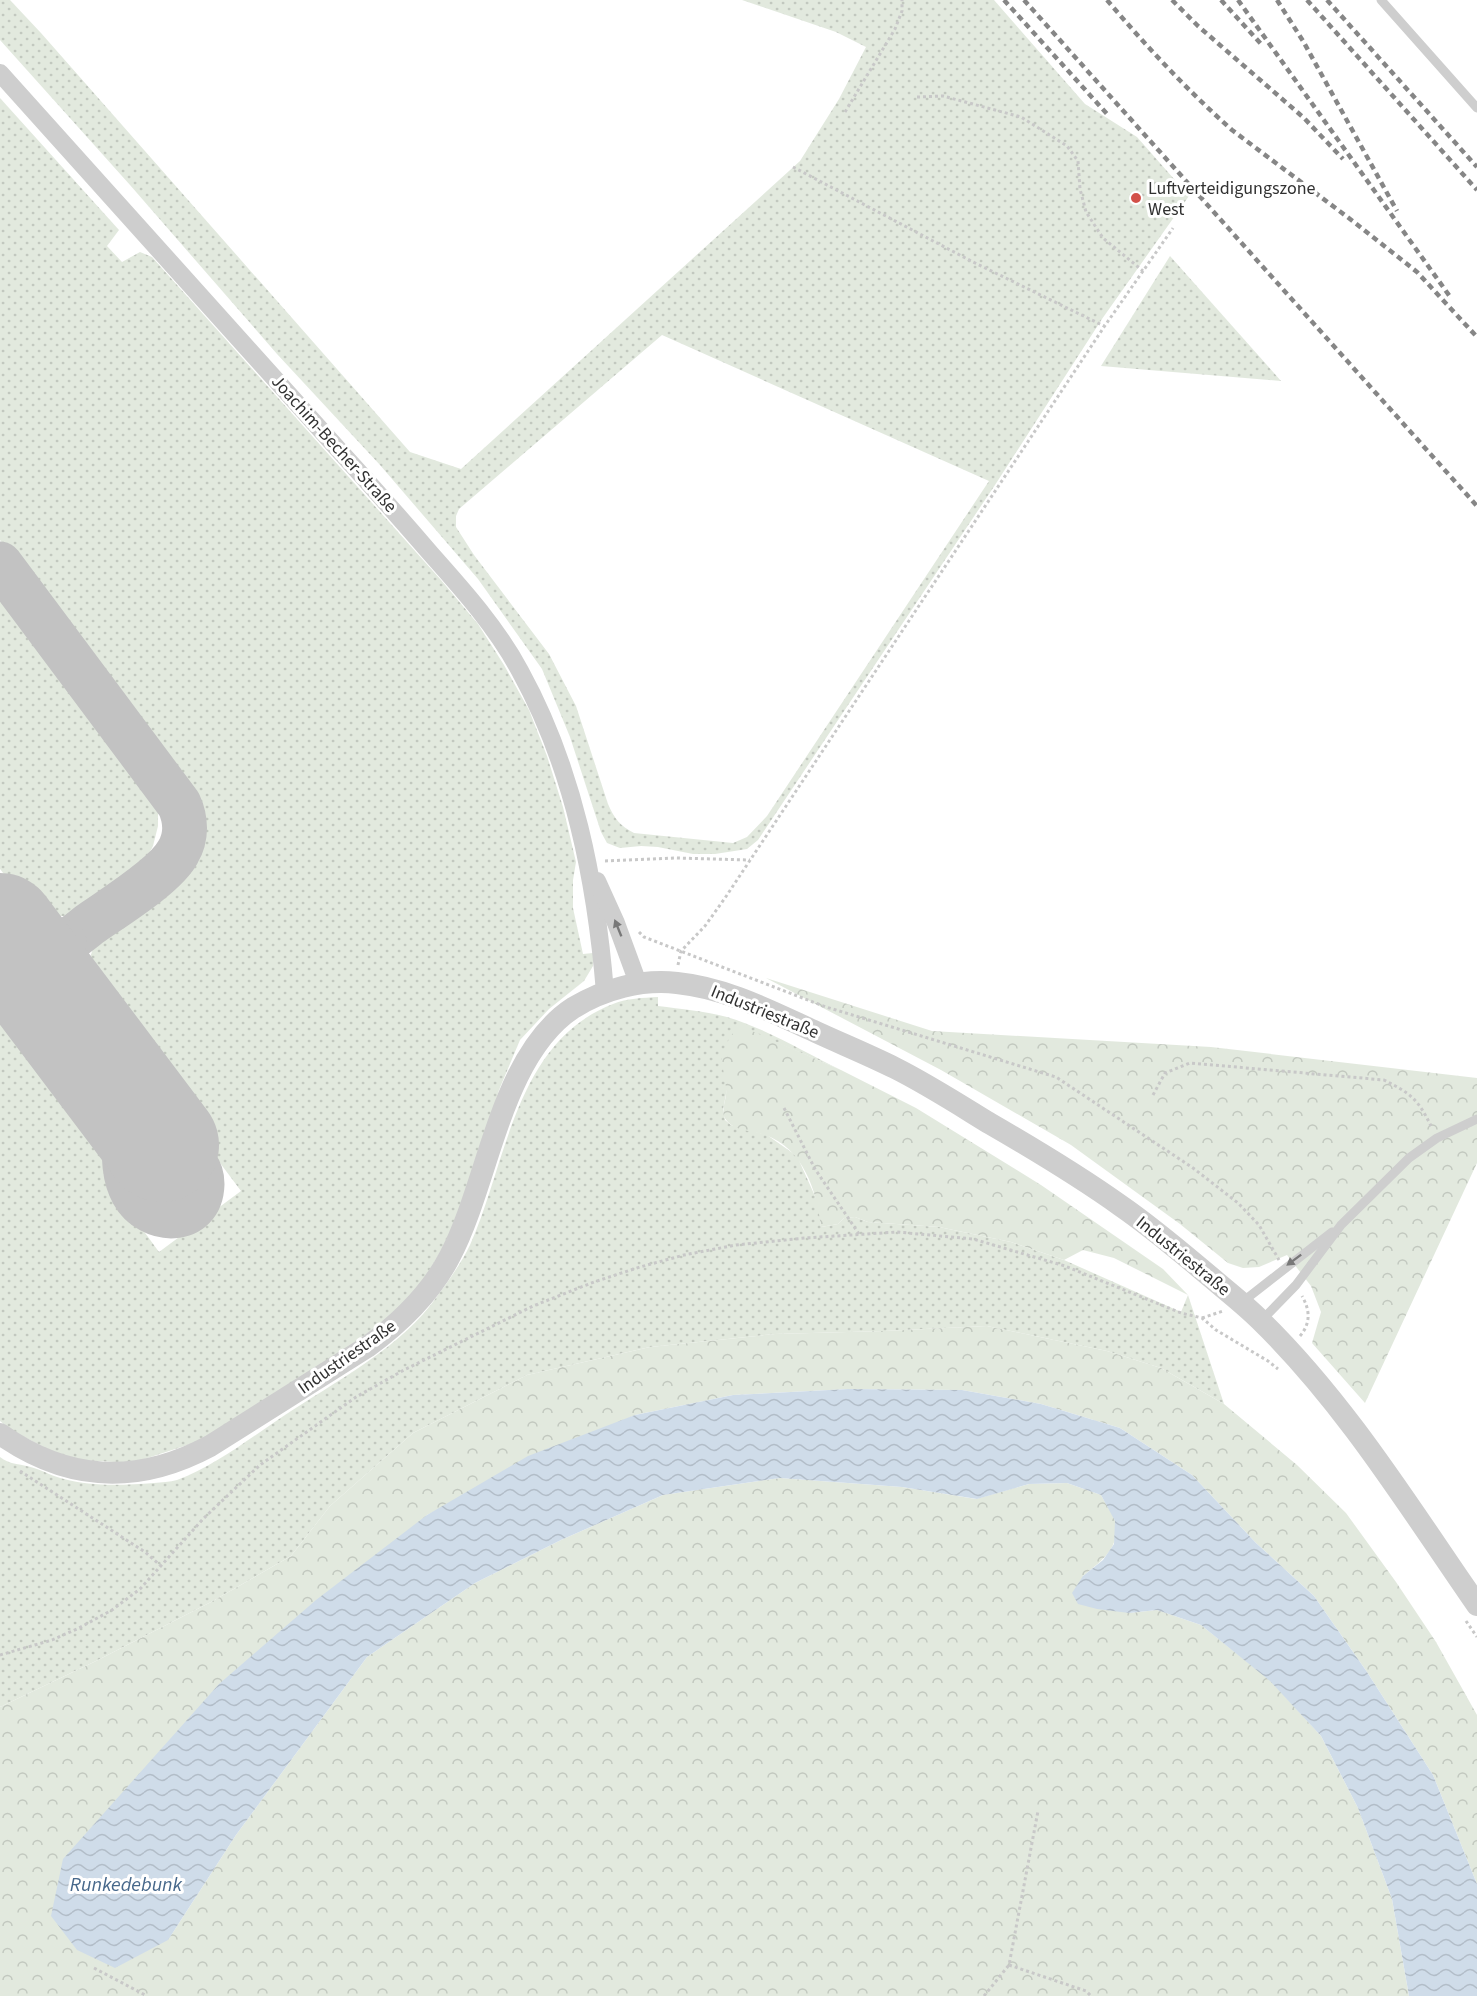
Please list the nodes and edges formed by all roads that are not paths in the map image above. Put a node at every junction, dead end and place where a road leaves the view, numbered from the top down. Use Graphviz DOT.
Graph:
graph roads {
  1 [pos="1381,0"];
  2 [pos="0,73"];
  3 [pos="1477,108"];
  4 [pos="588,863"];
  5 [pos="638,983"];
  6 [pos="604,992"];
  7 [pos="1477,1119"];
  8 [pos="1341,1226"];
  9 [pos="1231,1308"];
  10 [pos="1261,1321"];
  11 [pos="0,1434"];
  12 [pos="1470,1611"];
  1 -- 3 [label="lane"];
  2 -- 4 [label="street, Joachim-Becher-Straße"];
  5 -- 4 [label="street, Joachim-Becher-Straße, one-way"];
  4 -- 6 [label="street, Joachim-Becher-Straße"];
  5 -- 6 [label="street, Industriestraße"];
  5 -- 9 [label="street, Industriestraße"];
  6 -- 11 [label="street, Industriestraße"];
  7 -- 8 [label="lane"];
  8 -- 9 [label="lane, one-way"];
  8 -- 10 [label="lane"];
  9 -- 10 [label="street, Industriestraße"];
  10 -- 12 [label="street, Industriestraße"];
}
